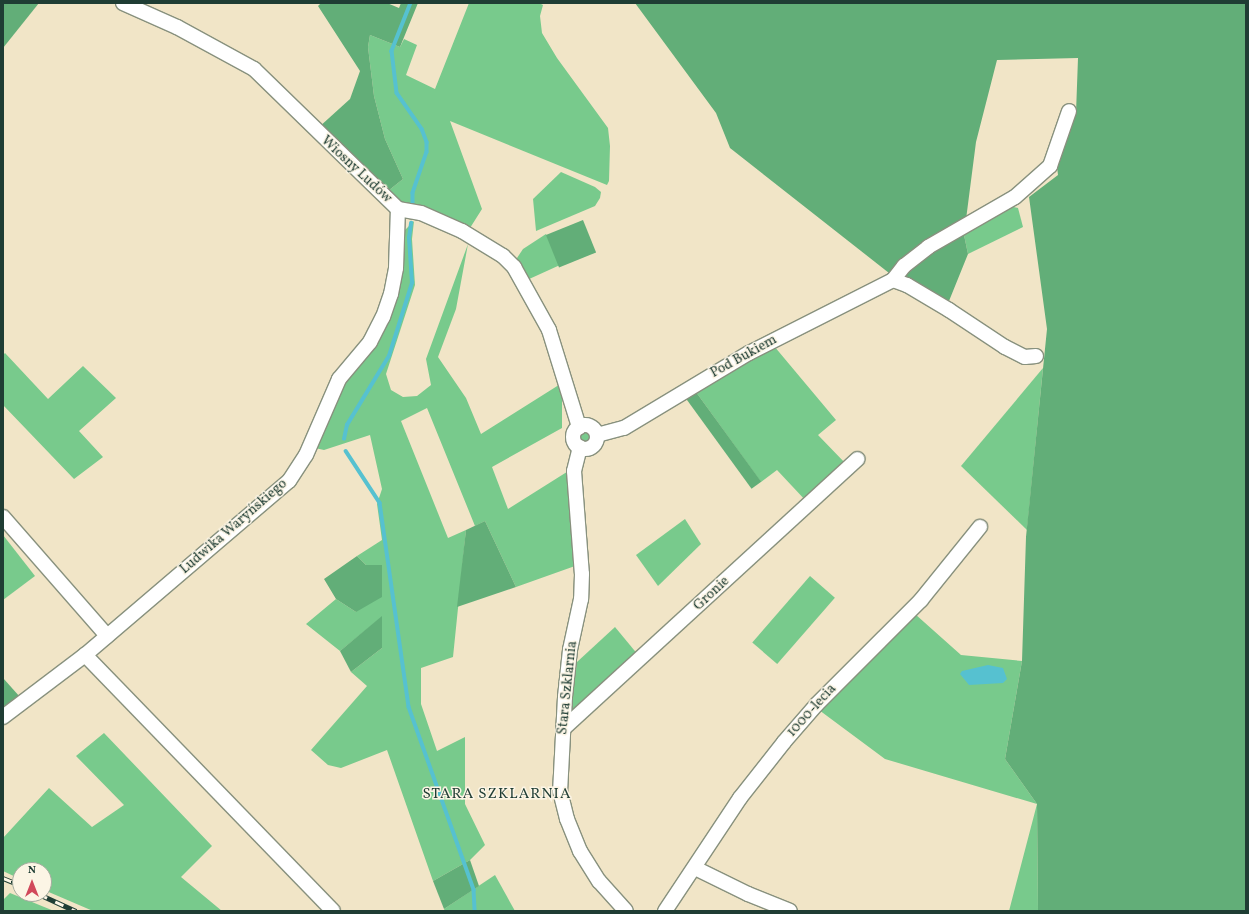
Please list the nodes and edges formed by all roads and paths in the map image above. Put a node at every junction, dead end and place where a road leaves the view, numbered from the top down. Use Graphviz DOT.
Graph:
graph roads {
  1 [pos="123,3"];
  2 [pos="1069,111"];
  3 [pos="398,209"];
  4 [pos="893,280"];
  5 [pos="1036,356"];
  6 [pos="579,427"];
  7 [pos="597,435"];
  8 [pos="580,447"];
  9 [pos="858,459"];
  10 [pos="3,517"];
  11 [pos="980,527"];
  12 [pos="107,636"];
  13 [pos="85,655"];
  14 [pos="3,717"];
  15 [pos="564,728"];
  16 [pos="695,868"];
  17 [pos="333,911"];
  18 [pos="626,911"];
  19 [pos="665,911"];
  20 [pos="790,911"];
  1 -- 3 [label="street, Wiosny Ludów"];
  2 -- 4 [label="street, Pod Bukiem"];
  3 -- 6 [label="street, Wiosny Ludów"];
  3 -- 12 [label="street, Ludwika Waryńskiego"];
  4 -- 5 [label="street"];
  4 -- 7 [label="street, Pod Bukiem"];
  6 -- 7 [label="street"];
  6 -- 8 [label="street, Wiosny Ludów"];
  7 -- 8 [label="street"];
  8 -- 15 [label="street, Stara Szklarnia"];
  9 -- 15 [label="street, Gronie"];
  10 -- 12 [label="street"];
  11 -- 16 [label="street, 1000-lecia"];
  12 -- 13 [label="street, Ludwika Waryńskiego"];
  13 -- 14 [label="street, Ludwika Waryńskiego"];
  13 -- 17 [label="street"];
  15 -- 18 [label="street, Stara Szklarnia"];
  16 -- 19 [label="street, 1000-lecia"];
  16 -- 20 [label="street"];
}
